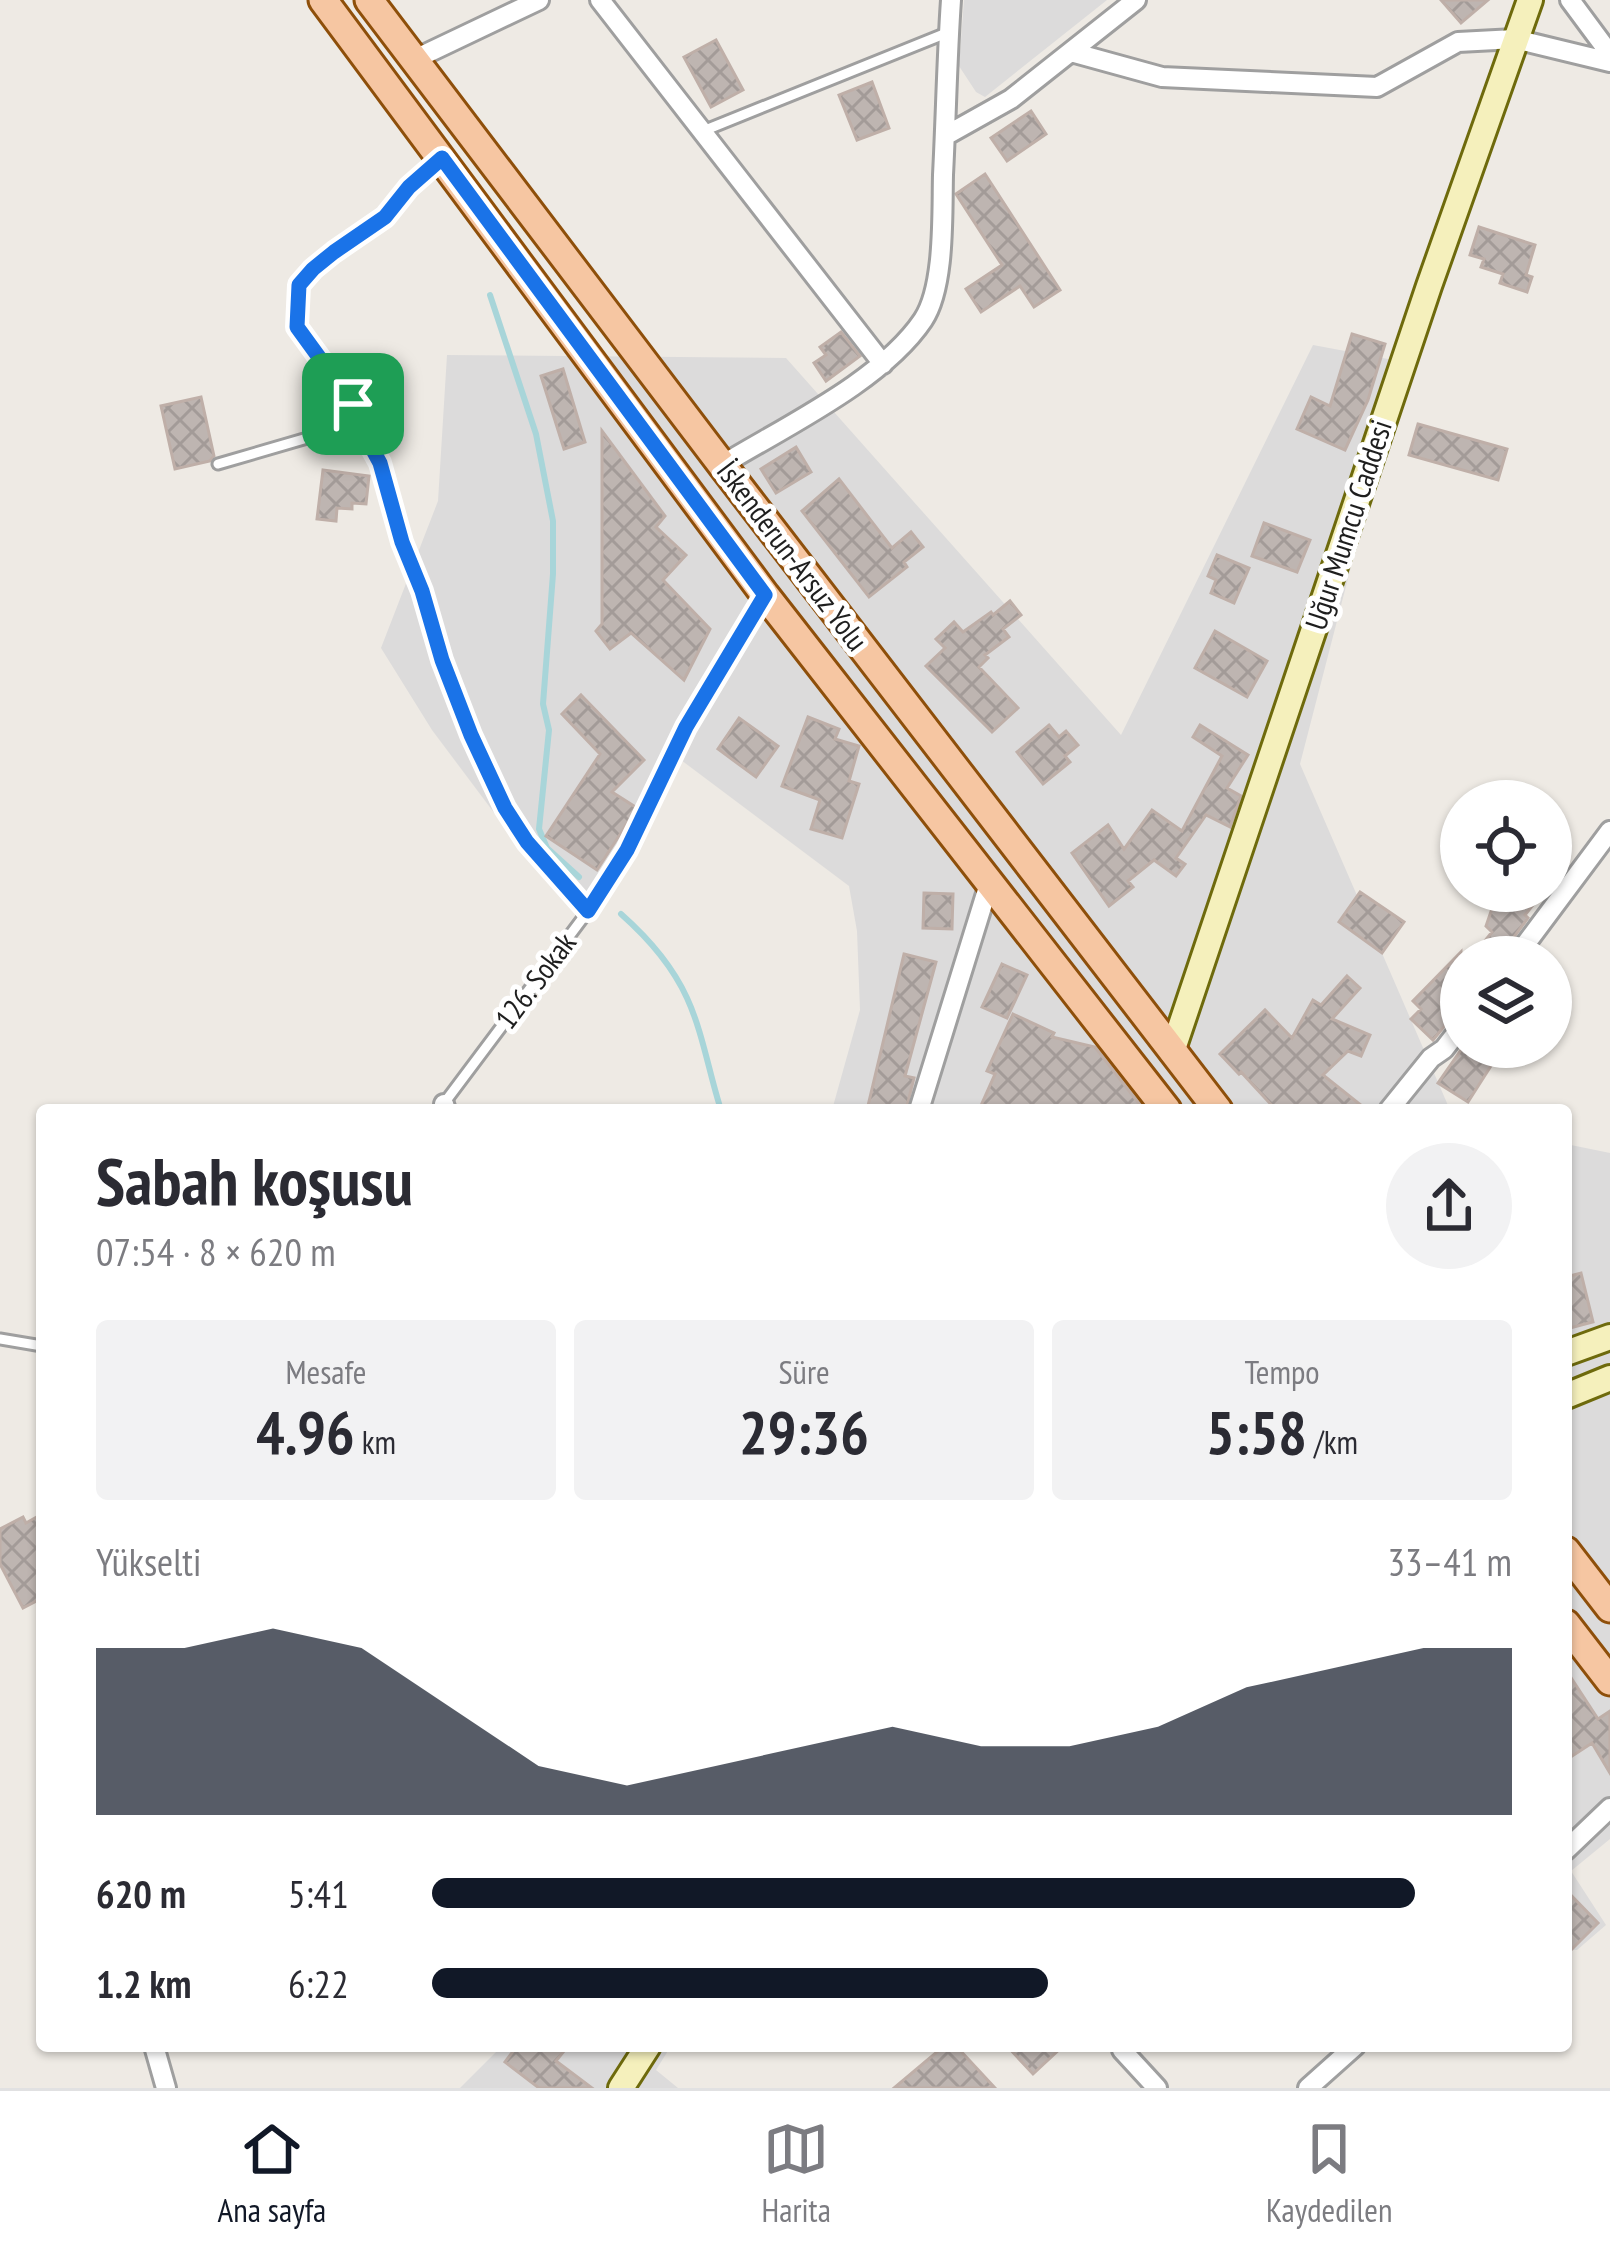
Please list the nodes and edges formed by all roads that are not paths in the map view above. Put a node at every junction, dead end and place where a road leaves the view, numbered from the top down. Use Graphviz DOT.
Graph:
graph roads {
  1 [pos="323,0"];
  2 [pos="369,0"];
  3 [pos="539,0"];
  4 [pos="600,0"];
  5 [pos="951,0"];
  6 [pos="1136,0"];
  7 [pos="1530,0"];
  8 [pos="1570,0"];
  9 [pos="949,32"];
  10 [pos="1515,39"];
  11 [pos="1070,52"];
  12 [pos="1610,58"];
  13 [pos="415,59"];
  14 [pos="703,130"];
  15 [pos="945,136"];
  16 [pos="442,158"];
  17 [pos="883,364"];
  18 [pos="218,464"];
  19 [pos="722,465"];
  20 [pos="765,595"];
  21 [pos="1610,832"];
  22 [pos="989,884"];
  23 [pos="1532,936"];
  24 [pos="1440,1051"];
  25 [pos="1172,1052"];
  26 [pos="446,1104"];
  27 [pos="921,1104"];
  28 [pos="1163,1104"];
  29 [pos="1213,1104"];
  30 [pos="1394,1104"];
  31 [pos="1610,1337"];
  32 [pos="0,1339"];
  33 [pos="36,1345"];
  34 [pos="1572,1351"];
  35 [pos="1610,1378"];
  36 [pos="1572,1394"];
  37 [pos="1572,1559"];
  38 [pos="1610,1608"];
  39 [pos="1572,1632"];
  40 [pos="1610,1681"];
  41 [pos="1610,1808"];
  42 [pos="1572,1844"];
  43 [pos="156,2052"];
  44 [pos="644,2052"];
  45 [pos="1124,2052"];
  46 [pos="1348,2052"];
  47 [pos="166,2088"];
  48 [pos="622,2088"];
  49 [pos="1156,2088"];
  50 [pos="1308,2088"];
  1 -- 16 [label="main road, İskenderun-Arsuz Yolu"];
  2 -- 13 [label="main road, İskenderun-Arsuz Yolu"];
  3 -- 13 [label="street"];
  4 -- 14 [label="street"];
  5 -- 9 [label="street"];
  6 -- 11 [label="street"];
  7 -- 10 [label="street, Uğur Mumcu Caddesi"];
  8 -- 12 [label="street"];
  9 -- 14 [label="lane"];
  9 -- 15 [label="street"];
  10 -- 11 [label="street"];
  10 -- 12 [label="street"];
  10 -- 25 [label="street, Uğur Mumcu Caddesi"];
  11 -- 15 [label="street"];
  13 -- 19 [label="main road, İskenderun-Arsuz Yolu"];
  14 -- 17 [label="street"];
  15 -- 17 [label="street"];
  16 -- 18 [label="lane"];
  16 -- 20 [label="main road, İskenderun-Arsuz Yolu"];
  17 -- 19 [label="street"];
  19 -- 25 [label="main road, İskenderun-Arsuz Yolu"];
  20 -- 22 [label="main road, İskenderun-Arsuz Yolu"];
  20 -- 26 [label="lane, 126. Sokak"];
  21 -- 23 [label="street"];
  22 -- 27 [label="street"];
  22 -- 28 [label="main road, İskenderun-Arsuz Yolu"];
  24 -- 30 [label="street"];
  25 -- 29 [label="main road, İskenderun-Arsuz Yolu"];
  31 -- 34 [label="street"];
  32 -- 33 [label="lane"];
  35 -- 36 [label="street"];
  37 -- 38 [label="main road"];
  39 -- 40 [label="main road"];
  41 -- 42 [label="street"];
  43 -- 47 [label="street"];
  44 -- 48 [label="street"];
  45 -- 49 [label="street"];
  46 -- 50 [label="street"];
}
